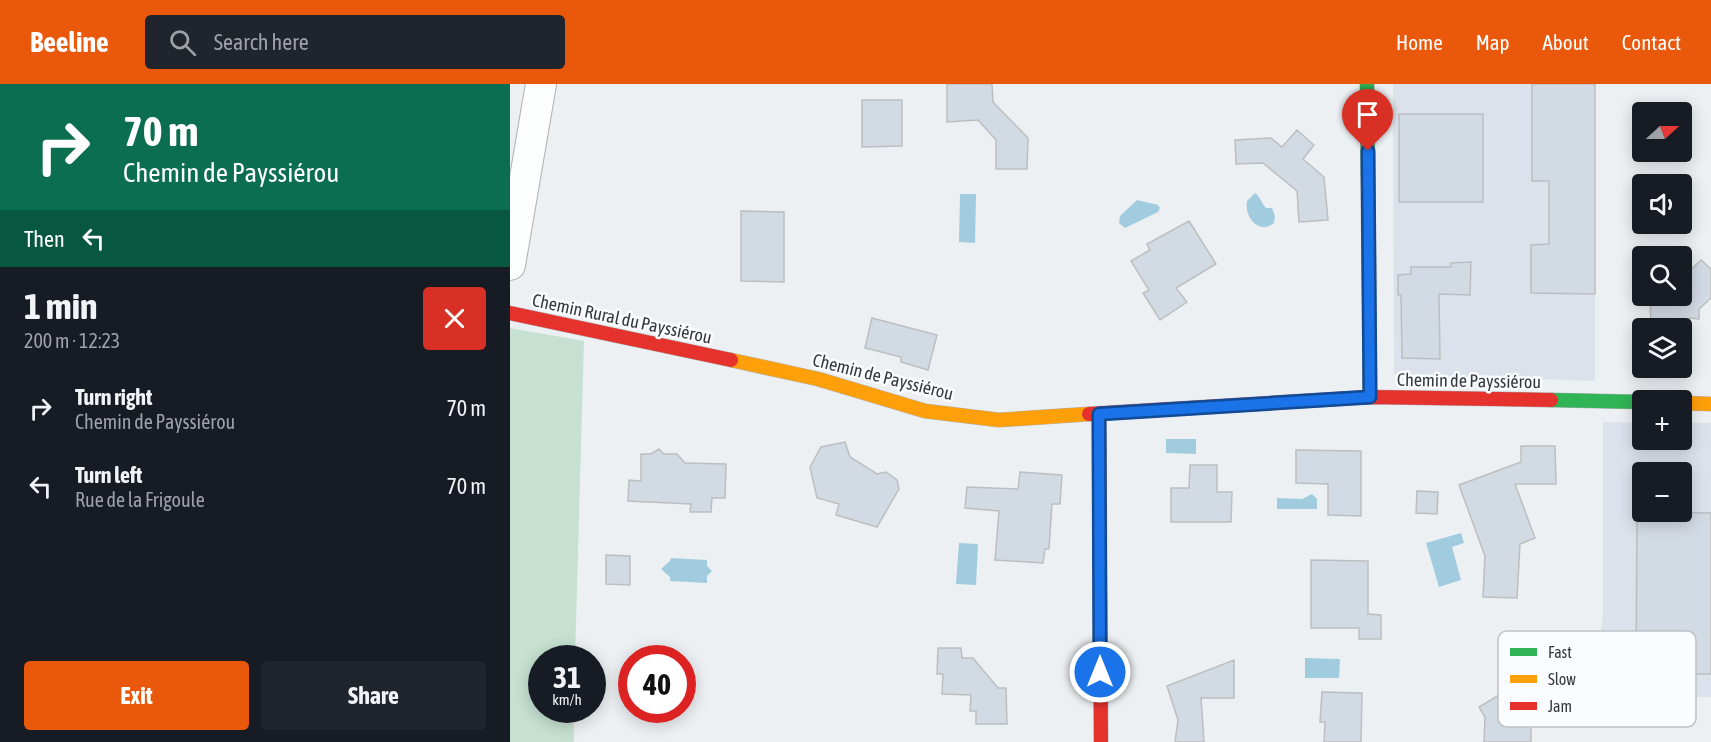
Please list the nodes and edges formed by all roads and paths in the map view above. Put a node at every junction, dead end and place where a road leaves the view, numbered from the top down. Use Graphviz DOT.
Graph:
graph roads {
  1 [pos="541,84"];
  2 [pos="1367,84"];
  3 [pos="510,265"];
  4 [pos="510,313"];
  5 [pos="727,359"];
  6 [pos="1370,397"];
  7 [pos="1632,402"];
  8 [pos="1692,403"];
  9 [pos="1711,404"];
  10 [pos="1099,414"];
  11 [pos="1101,742"];
  1 -- 3 [label="street"];
  2 -- 6 [label="street"];
  4 -- 5 [label="street, Chemin Rural du Payssiérou"];
  5 -- 10 [label="street, Chemin de Payssiérou"];
  6 -- 7 [label="street, Chemin de Payssiérou"];
  6 -- 10 [label="street, Chemin de Payssiérou"];
  8 -- 9 [label="street"];
  10 -- 11 [label="street"];
}
